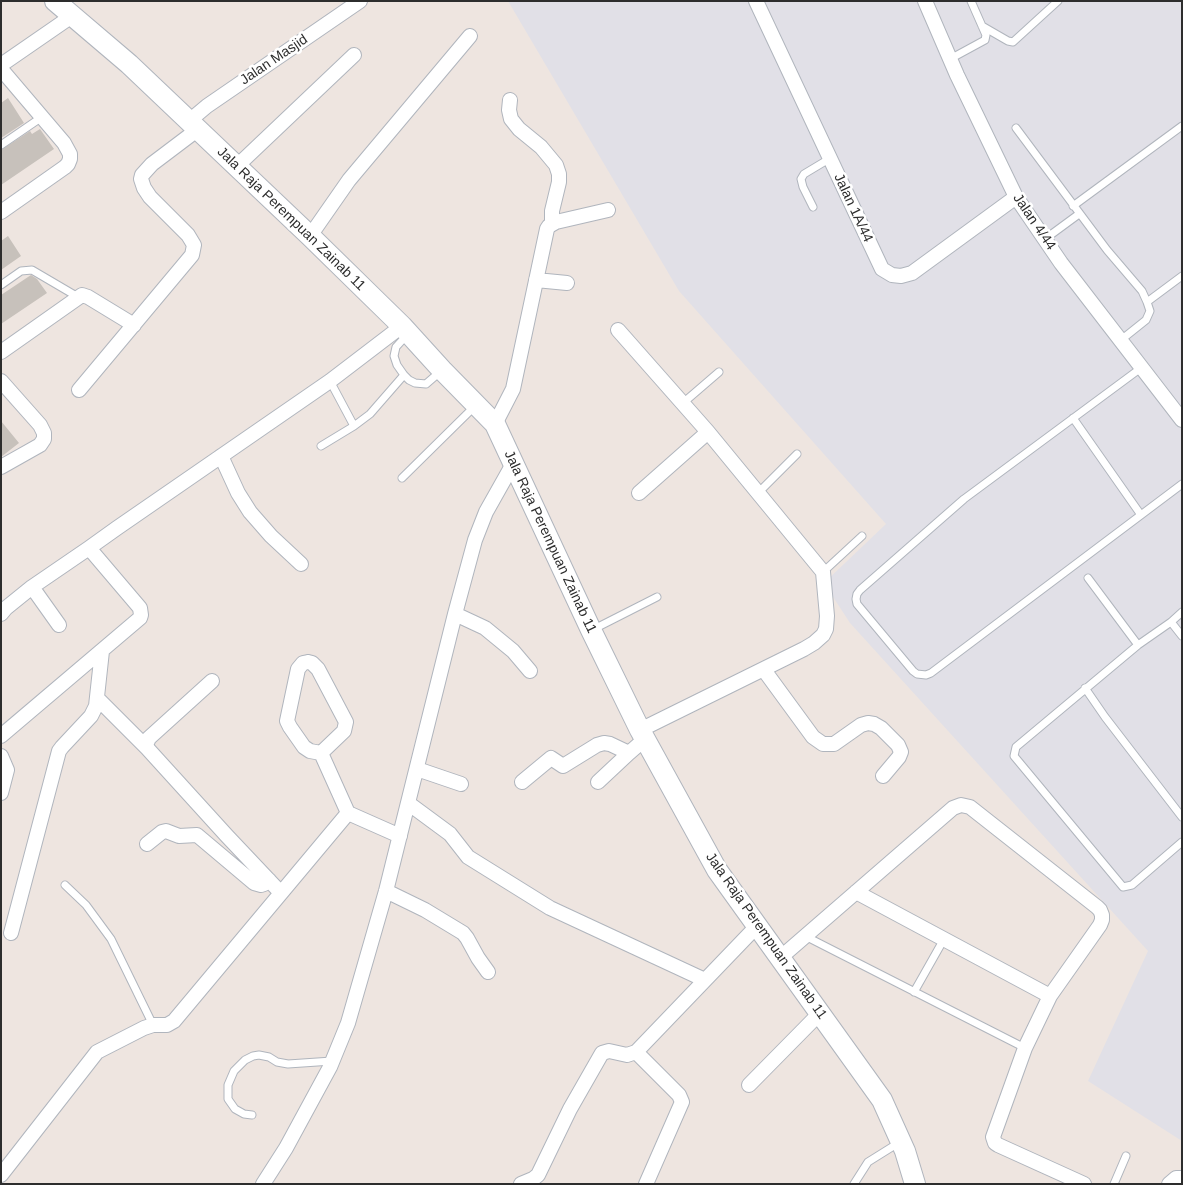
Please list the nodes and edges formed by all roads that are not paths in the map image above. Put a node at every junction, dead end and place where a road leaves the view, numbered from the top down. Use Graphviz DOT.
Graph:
graph roads {
  1 [pos="55,1"];
  2 [pos="360,1"];
  3 [pos="756,1"];
  4 [pos="925,1"];
  5 [pos="971,1"];
  6 [pos="1058,1"];
  7 [pos="72,16"];
  8 [pos="982,26"];
  9 [pos="470,36"];
  10 [pos="354,55"];
  11 [pos="950,59"];
  12 [pos="1,65"];
  13 [pos="1,69"];
  14 [pos="6,85"];
  15 [pos="510,100"];
  16 [pos="42,117"];
  17 [pos="192,126"];
  18 [pos="1182,126"];
  19 [pos="1016,128"];
  20 [pos="1,145"];
  21 [pos="829,159"];
  22 [pos="236,167"];
  23 [pos="1016,197"];
  24 [pos="1073,206"];
  25 [pos="813,207"];
  26 [pos="608,210"];
  27 [pos="1,212"];
  28 [pos="1079,214"];
  29 [pos="552,224"];
  30 [pos="310,236"];
  31 [pos="1045,239"];
  32 [pos="1182,276"];
  33 [pos="536,280"];
  34 [pos="567,283"];
  35 [pos="1,285"];
  36 [pos="78,297"];
  37 [pos="1147,302"];
  38 [pos="134,325"];
  39 [pos="405,329"];
  40 [pos="618,330"];
  41 [pos="1121,340"];
  42 [pos="1,352"];
  43 [pos="1142,368"];
  44 [pos="442,370"];
  45 [pos="720,372"];
  46 [pos="404,376"];
  47 [pos="1,381"];
  48 [pos="330,381"];
  49 [pos="80,390"];
  50 [pos="683,403"];
  51 [pos="476,405"];
  52 [pos="1073,418"];
  53 [pos="1181,419"];
  54 [pos="495,424"];
  55 [pos="354,426"];
  56 [pos="708,432"];
  57 [pos="321,446"];
  58 [pos="797,454"];
  59 [pos="221,456"];
  60 [pos="513,464"];
  61 [pos="1,467"];
  62 [pos="402,478"];
  63 [pos="1182,484"];
  64 [pos="639,493"];
  65 [pos="758,493"];
  66 [pos="1141,515"];
  67 [pos="862,536"];
  68 [pos="90,548"];
  69 [pos="301,564"];
  70 [pos="823,572"];
  71 [pos="1088,578"];
  72 [pos="32,587"];
  73 [pos="657,597"];
  74 [pos="1182,612"];
  75 [pos="1,614"];
  76 [pos="455,614"];
  77 [pos="1171,622"];
  78 [pos="59,625"];
  79 [pos="591,630"];
  80 [pos="1182,636"];
  81 [pos="1138,645"];
  82 [pos="102,651"];
  83 [pos="764,670"];
  84 [pos="530,671"];
  85 [pos="212,681"];
  86 [pos="1085,688"];
  87 [pos="98,698"];
  88 [pos="642,735"];
  89 [pos="1,736"];
  90 [pos="146,748"];
  91 [pos="321,753"];
  92 [pos="629,753"];
  93 [pos="1,756"];
  94 [pos="417,769"];
  95 [pos="883,776"];
  96 [pos="522,782"];
  97 [pos="598,782"];
  98 [pos="461,784"];
  99 [pos="1,793"];
  100 [pos="408,804"];
  101 [pos="348,813"];
  102 [pos="1182,817"];
  103 [pos="213,820"];
  104 [pos="197,835"];
  105 [pos="400,836"];
  106 [pos="1182,842"];
  107 [pos="147,844"];
  108 [pos="269,880"];
  109 [pos="65,885"];
  110 [pos="386,891"];
  111 [pos="856,892"];
  112 [pos="282,893"];
  113 [pos="757,926"];
  114 [pos="11,933"];
  115 [pos="805,936"];
  116 [pos="944,938"];
  117 [pos="780,958"];
  118 [pos="488,972"];
  119 [pos="705,980"];
  120 [pos="914,992"];
  121 [pos="1050,996"];
  122 [pos="820,1013"];
  123 [pos="153,1025"];
  124 [pos="1026,1048"];
  125 [pos="636,1052"];
  126 [pos="332,1061"];
  127 [pos="749,1085"];
  128 [pos="252,1115"];
  129 [pos="901,1142"];
  130 [pos="1126,1156"];
  131 [pos="2,1173"];
  132 [pos="1182,1178"];
  133 [pos="263,1184"];
  134 [pos="521,1184"];
  135 [pos="646,1184"];
  136 [pos="854,1184"];
  137 [pos="915,1184"];
  138 [pos="1084,1184"];
  139 [pos="1114,1184"];
  140 [pos="1170,1184"];
  1 -- 7 [label="main road, Jala Raja Perempuan Zainab 11"];
  2 -- 17 [label="street, Jalan Masjid"];
  3 -- 21 [label="street, Jalan 1A/44"];
  4 -- 11 [label="street, Jalan 4/44"];
  5 -- 8 [label="lane"];
  6 -- 8 [label="lane"];
  7 -- 12 [label="street"];
  7 -- 17 [label="main road, Jala Raja Perempuan Zainab 11"];
  8 -- 11 [label="lane"];
  9 -- 30 [label="street"];
  10 -- 22 [label="street"];
  11 -- 23 [label="street, Jalan 4/44"];
  13 -- 14 [label="street"];
  14 -- 16 [label="street"];
  15 -- 29 [label="street"];
  16 -- 20 [label="lane"];
  16 -- 27 [label="street"];
  17 -- 22 [label="main road, Jala Raja Perempuan Zainab 11"];
  17 -- 38 [label="street, Jalan Masjid"];
  18 -- 24 [label="lane"];
  19 -- 24 [label="lane"];
  21 -- 23 [label="street, Jalan 1A/44"];
  21 -- 25 [label="lane"];
  22 -- 30 [label="main road, Jala Raja Perempuan Zainab 11"];
  23 -- 31 [label="street, Jalan 4/44"];
  24 -- 28 [label="lane"];
  26 -- 29 [label="street"];
  28 -- 31 [label="lane"];
  28 -- 37 [label="lane"];
  29 -- 33 [label="street"];
  30 -- 39 [label="main road, Jala Raja Perempuan Zainab 11"];
  31 -- 41 [label="street, Jalan 4/44"];
  32 -- 37 [label="lane"];
  33 -- 34 [label="street"];
  33 -- 54 [label="street"];
  35 -- 36 [label="lane"];
  36 -- 38 [label="street"];
  36 -- 42 [label="street"];
  37 -- 41 [label="lane"];
  38 -- 49 [label="street"];
  39 -- 44 [label="main road, Jala Raja Perempuan Zainab 11"];
  39 -- 46 [label="lane"];
  39 -- 48 [label="street"];
  40 -- 50 [label="street"];
  41 -- 43 [label="street, Jalan 4/44"];
  43 -- 52 [label="lane"];
  43 -- 53 [label="street, Jalan 4/44"];
  44 -- 46 [label="lane"];
  44 -- 51 [label="main road, Jala Raja Perempuan Zainab 11"];
  45 -- 50 [label="lane"];
  46 -- 55 [label="lane"];
  47 -- 61 [label="street"];
  48 -- 55 [label="lane"];
  48 -- 59 [label="street"];
  50 -- 56 [label="street"];
  51 -- 54 [label="main road, Jala Raja Perempuan Zainab 11"];
  51 -- 62 [label="lane"];
  52 -- 66 [label="lane"];
  52 -- 66 [label="lane"];
  54 -- 60 [label="main road, Jala Raja Perempuan Zainab 11"];
  55 -- 57 [label="lane"];
  56 -- 64 [label="street"];
  56 -- 65 [label="street"];
  58 -- 65 [label="lane"];
  59 -- 68 [label="street"];
  59 -- 69 [label="street"];
  60 -- 76 [label="street"];
  60 -- 79 [label="main road, Jala Raja Perempuan Zainab 11"];
  63 -- 66 [label="lane"];
  65 -- 70 [label="street"];
  67 -- 70 [label="lane"];
  68 -- 72 [label="street"];
  68 -- 82 [label="street"];
  70 -- 83 [label="street"];
  71 -- 81 [label="lane"];
  72 -- 75 [label="street"];
  72 -- 78 [label="street"];
  73 -- 79 [label="lane"];
  74 -- 77 [label="lane"];
  76 -- 84 [label="street"];
  76 -- 94 [label="street"];
  77 -- 80 [label="lane"];
  77 -- 81 [label="lane"];
  79 -- 88 [label="main road, Jala Raja Perempuan Zainab 11"];
  81 -- 86 [label="lane"];
  82 -- 87 [label="street"];
  82 -- 89 [label="street"];
  83 -- 88 [label="street"];
  83 -- 95 [label="street"];
  85 -- 90 [label="street"];
  86 -- 102 [label="lane"];
  86 -- 106 [label="lane"];
  87 -- 90 [label="street"];
  87 -- 114 [label="street"];
  88 -- 92 [label="street"];
  88 -- 113 [label="main road, Jala Raja Perempuan Zainab 11"];
  90 -- 103 [label="street"];
  91 -- 91 [label="street"];
  91 -- 101 [label="street"];
  92 -- 96 [label="street"];
  92 -- 97 [label="street"];
  93 -- 99 [label="street"];
  94 -- 98 [label="street"];
  94 -- 100 [label="street"];
  100 -- 105 [label="street"];
  100 -- 119 [label="street"];
  101 -- 105 [label="street"];
  101 -- 112 [label="street"];
  103 -- 104 [label="street"];
  103 -- 108 [label="street"];
  104 -- 107 [label="street"];
  104 -- 108 [label="street"];
  105 -- 110 [label="street"];
  108 -- 112 [label="street"];
  109 -- 123 [label="lane"];
  110 -- 118 [label="street"];
  110 -- 126 [label="street"];
  111 -- 115 [label="street"];
  111 -- 116 [label="street"];
  111 -- 121 [label="street"];
  112 -- 123 [label="street"];
  113 -- 117 [label="main road, Jala Raja Perempuan Zainab 11"];
  113 -- 119 [label="street"];
  115 -- 117 [label="street"];
  115 -- 120 [label="lane"];
  116 -- 120 [label="lane"];
  116 -- 121 [label="street"];
  117 -- 122 [label="main road, Jala Raja Perempuan Zainab 11"];
  119 -- 125 [label="street"];
  120 -- 124 [label="lane"];
  121 -- 124 [label="street"];
  122 -- 127 [label="street"];
  122 -- 129 [label="main road, Jala Raja Perempuan Zainab 11"];
  123 -- 131 [label="street"];
  124 -- 138 [label="street"];
  125 -- 134 [label="street"];
  125 -- 135 [label="street"];
  126 -- 128 [label="lane"];
  126 -- 133 [label="street"];
  129 -- 136 [label="lane"];
  129 -- 137 [label="main road, Jala Raja Perempuan Zainab 11"];
  130 -- 139 [label="lane"];
  132 -- 140 [label="street"];
}
